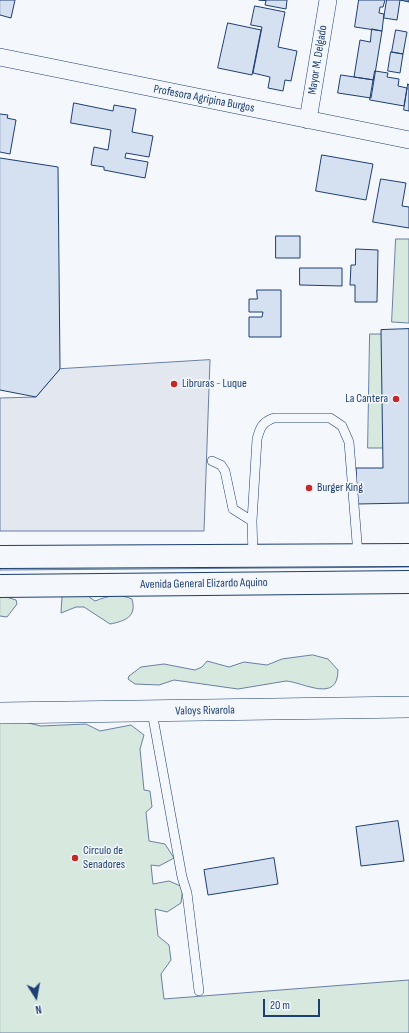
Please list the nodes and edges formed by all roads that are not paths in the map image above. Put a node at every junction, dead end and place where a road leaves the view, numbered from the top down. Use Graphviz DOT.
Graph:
graph roads {
  1 [pos="328,0"];
  2 [pos="0,57"];
  3 [pos="308,120"];
  4 [pos="409,140"];
  5 [pos="212,461"];
  6 [pos="252,521"];
  7 [pos="358,555"];
  8 [pos="409,555"];
  9 [pos="253,556"];
  10 [pos="0,557"];
  11 [pos="409,582"];
  12 [pos="0,586"];
  13 [pos="409,707"];
  14 [pos="152,712"];
  15 [pos="0,713"];
  16 [pos="199,991"];
  1 -- 3 [label="street, Mayor M. Delgado"];
  2 -- 3 [label="street, Profesora Agripina Burgos"];
  3 -- 4 [label="street, Profesora Agripina Burgos"];
  5 -- 6 [label="lane"];
  6 -- 7 [label="lane"];
  6 -- 9 [label="lane"];
  7 -- 8 [label="main road"];
  7 -- 9 [label="main road"];
  9 -- 10 [label="main road"];
  11 -- 12 [label="main road, Avenida General Elizardo Aquino"];
  13 -- 14 [label="street, Valoys Rivarola"];
  14 -- 15 [label="street, Valoys Rivarola"];
  14 -- 16 [label="lane"];
}
